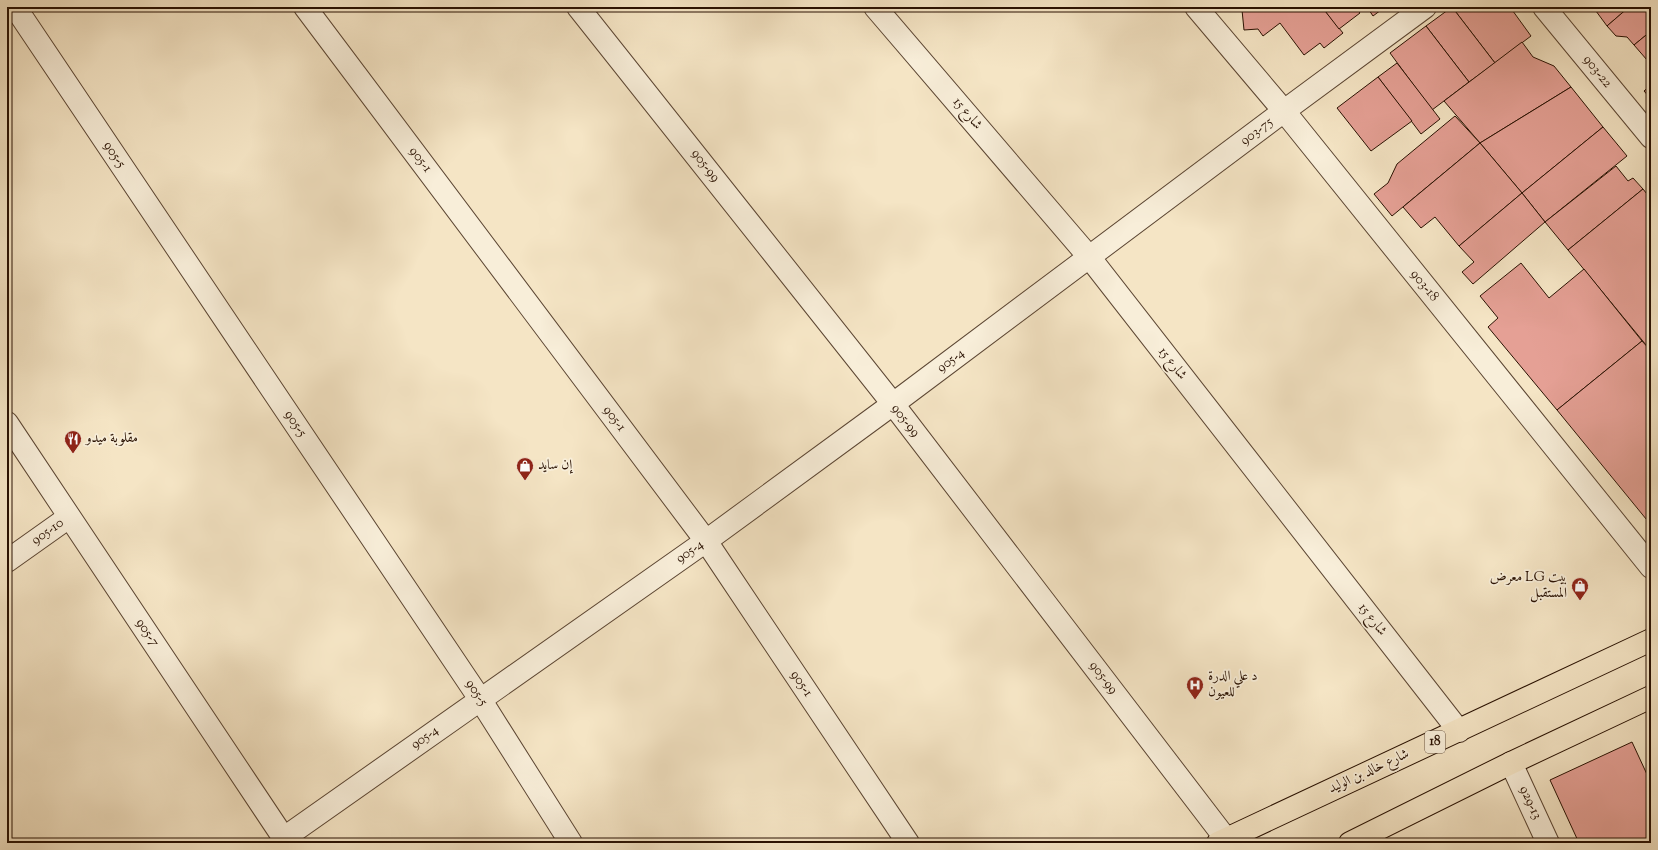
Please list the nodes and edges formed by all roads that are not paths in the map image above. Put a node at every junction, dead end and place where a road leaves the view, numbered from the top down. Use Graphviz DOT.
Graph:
graph roads {
  1 [pos="15,7"];
  2 [pos="305,7"];
  3 [pos="578,7"];
  4 [pos="875,7"];
  5 [pos="1196,7"];
  6 [pos="1425,7"];
  7 [pos="1544,7"];
  8 [pos="1284,111"];
  9 [pos="1651,137"];
  10 [pos="1090,258"];
  11 [pos="893,404"];
  12 [pos="7,423"];
  13 [pos="69,517"];
  14 [pos="706,541"];
  15 [pos="7,561"];
  16 [pos="1651,567"];
  17 [pos="1651,640"];
  18 [pos="1651,697"];
  19 [pos="480,699"];
  20 [pos="1458,731"];
  21 [pos="1511,763"];
  22 [pos="286,840"];
  23 [pos="1222,841"];
  24 [pos="571,843"];
  25 [pos="908,843"];
  26 [pos="1350,843"];
  27 [pos="1548,843"];
  1 -- 19 [label="street, 905-5"];
  2 -- 14 [label="street, 905-1"];
  3 -- 11 [label="street, 905-99"];
  4 -- 10 [label="street, شارع 15"];
  5 -- 8 [label="street, 903-18"];
  6 -- 8 [label="street, 903-75"];
  7 -- 9 [label="street, 903-22"];
  8 -- 10 [label="street, 903-75"];
  8 -- 16 [label="street, 903-18"];
  10 -- 11 [label="street, 905-4"];
  10 -- 20 [label="street, شارع 15"];
  11 -- 14 [label="street, 905-4"];
  11 -- 23 [label="street, 905-99"];
  12 -- 13 [label="street, 905-7"];
  13 -- 15 [label="street, 905-10"];
  13 -- 22 [label="street, 905-7"];
  14 -- 19 [label="street, 905-4"];
  14 -- 25 [label="street, 905-1"];
  17 -- 20 [label="main road, شارع خالد بن الوليد / 18"];
  18 -- 21 [label="main road"];
  19 -- 22 [label="street, 905-4"];
  19 -- 24 [label="street, 905-5"];
  20 -- 23 [label="main road, شارع خالد بن الوليد / 18"];
  21 -- 26 [label="main road"];
  21 -- 27 [label="street, 929-13"];
}
